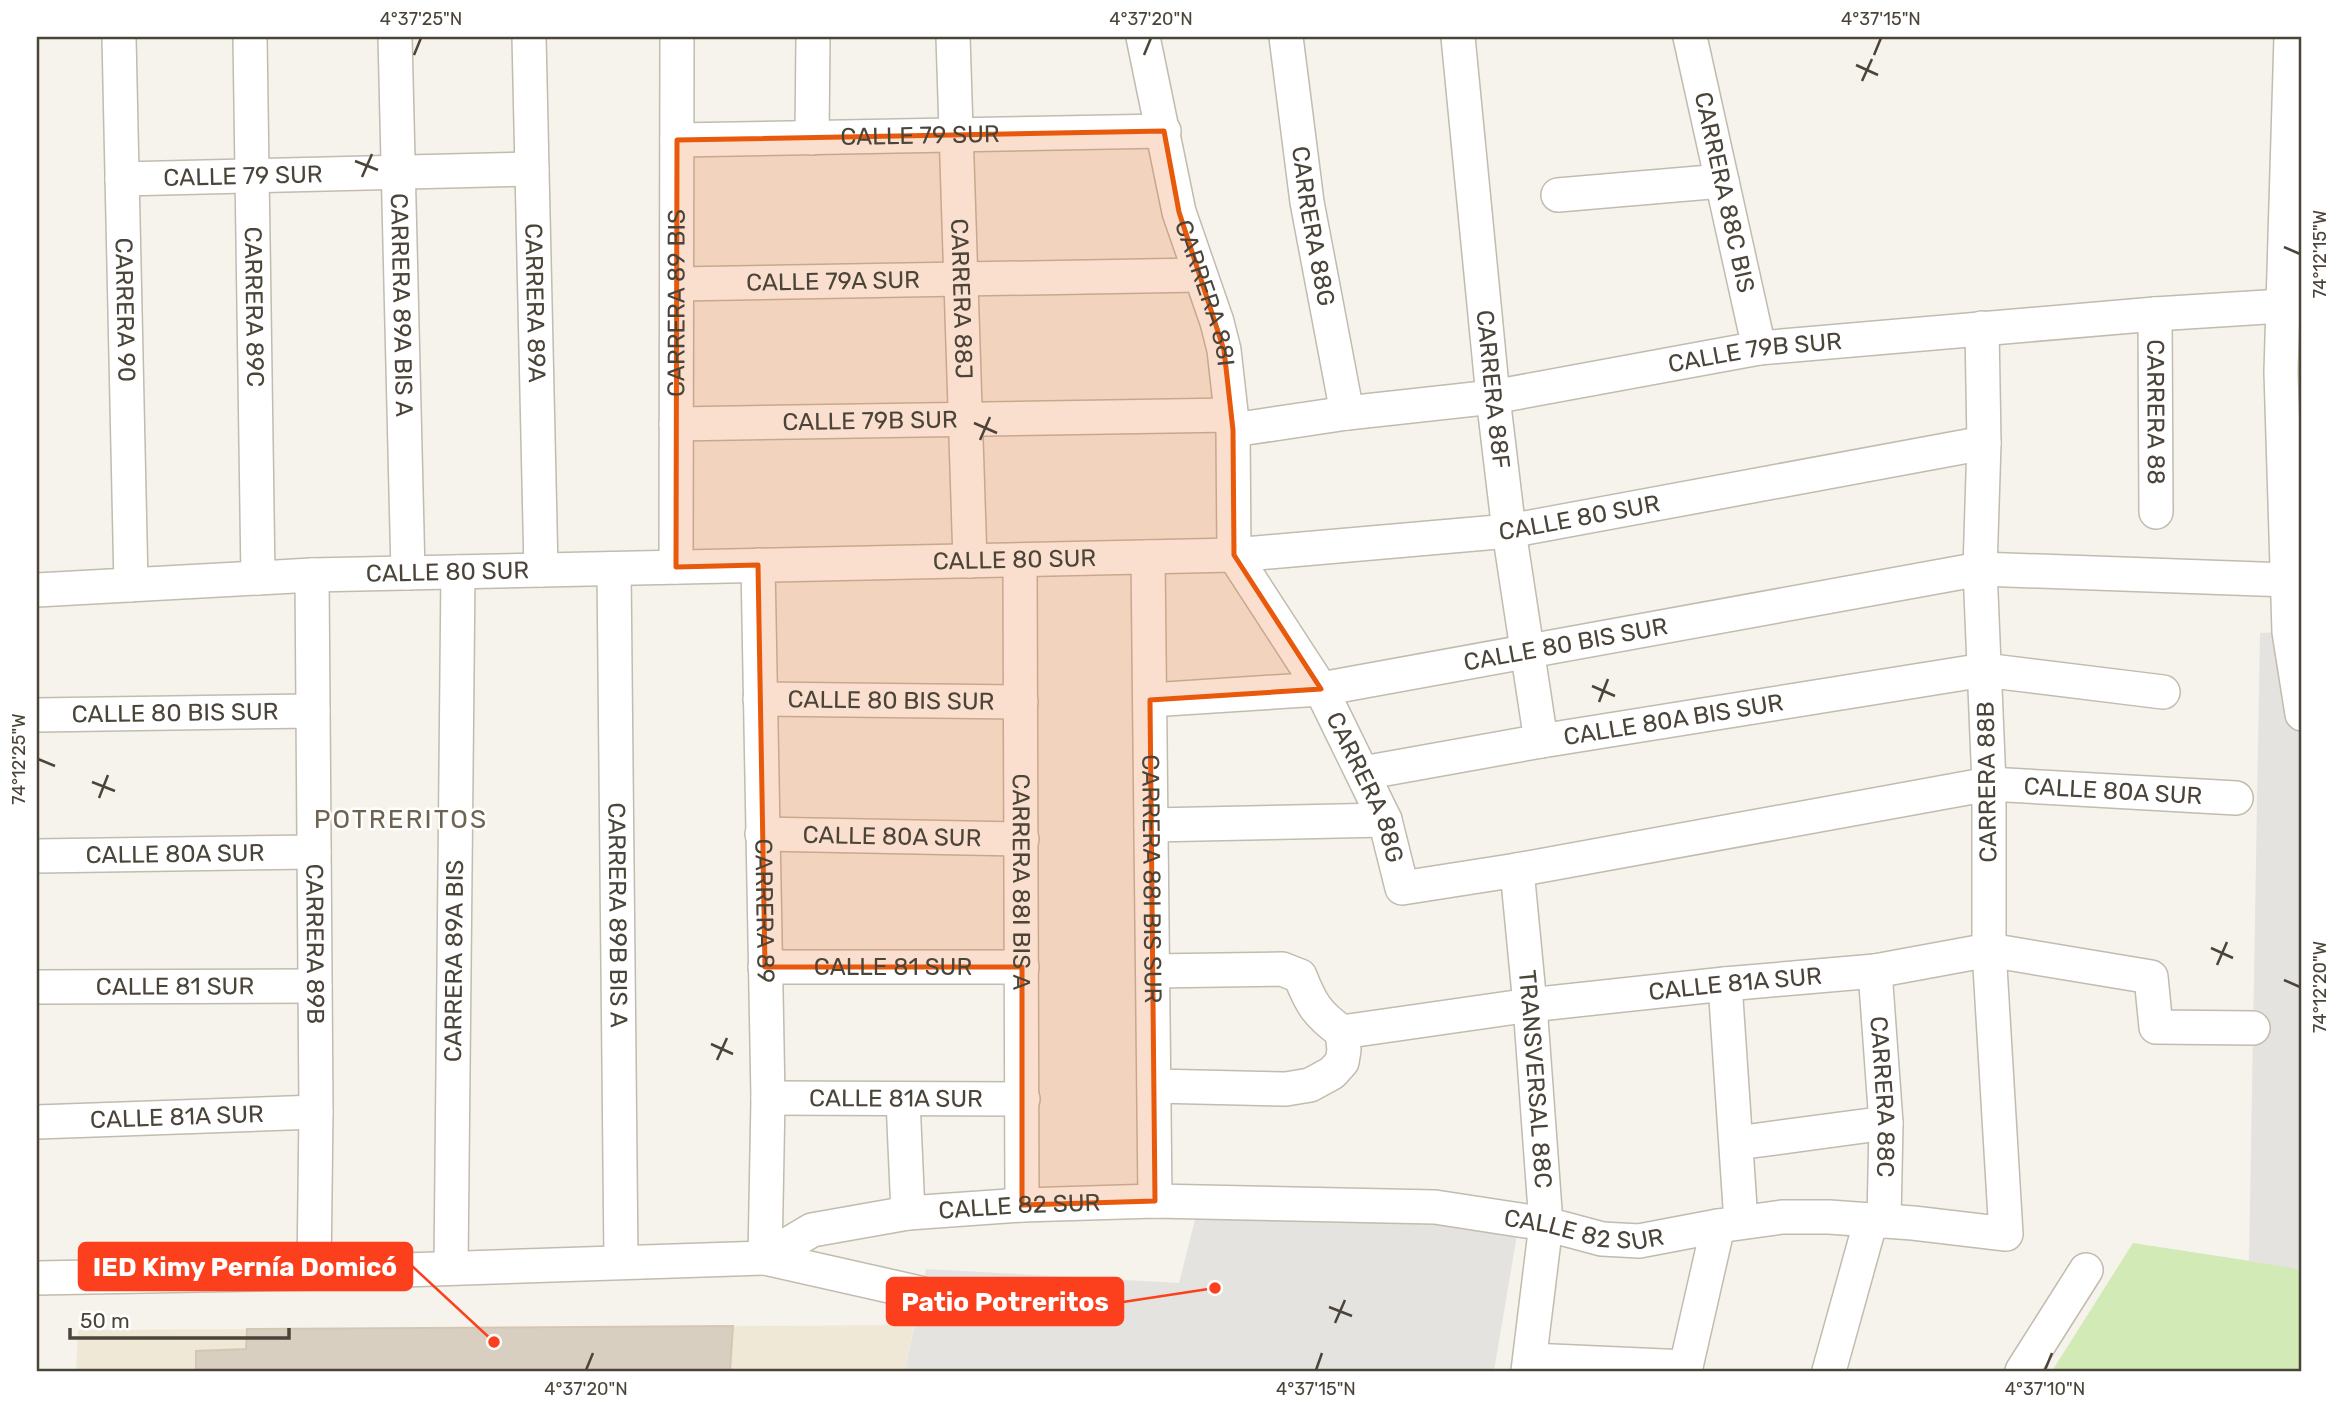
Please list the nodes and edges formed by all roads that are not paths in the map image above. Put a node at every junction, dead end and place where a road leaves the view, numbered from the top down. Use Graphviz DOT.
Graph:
graph roads {
  1 [pos="119,37"];
  2 [pos="250,37"];
  3 [pos="395,37"];
  4 [pos="529,37"];
  5 [pos="677,37"];
  6 [pos="813,37"];
  7 [pos="953,37"];
  8 [pos="1143,37"];
  9 [pos="1286,37"];
  10 [pos="1458,37"];
  11 [pos="1690,37"];
  12 [pos="2291,37"];
  13 [pos="1164,131"];
  14 [pos="957,135"];
  15 [pos="812,138"];
  16 [pos="677,140"];
  17 [pos="532,169"];
  18 [pos="398,172"];
  19 [pos="252,175"];
  20 [pos="122,179"];
  21 [pos="1722,181"];
  22 [pos="1558,195"];
  23 [pos="1199,275"];
  24 [pos="961,280"];
  25 [pos="677,284"];
  26 [pos="2282,306"];
  27 [pos="2155,314"];
  28 [pos="1982,328"];
  29 [pos="1759,348"];
  30 [pos="2292,372"];
  31 [pos="1493,397"];
  32 [pos="1347,414"];
  33 [pos="966,419"];
  34 [pos="1232,423"];
  35 [pos="676,424"];
  36 [pos="1984,443"];
  37 [pos="2156,512"];
  38 [pos="1509,531"];
  39 [pos="1234,555"];
  40 [pos="1148,557"];
  41 [pos="1020,560"];
  42 [pos="970,561"];
  43 [pos="758,565"];
  44 [pos="676,567"];
  45 [pos="614,569"];
  46 [pos="1980,569"];
  47 [pos="541,570"];
  48 [pos="458,572"];
  49 [pos="408,573"];
  50 [pos="312,575"];
  51 [pos="258,578"];
  52 [pos="2288,580"];
  53 [pos="131,585"];
  54 [pos="37,590"];
  55 [pos="1528,650"];
  56 [pos="1984,670"];
  57 [pos="1321,689"];
  58 [pos="2163,692"];
  59 [pos="760,699"];
  60 [pos="1150,700"];
  61 [pos="1021,702"];
  62 [pos="313,711"];
  63 [pos="2302,714"];
  64 [pos="37,715"];
  65 [pos="1541,741"];
  66 [pos="1363,773"];
  67 [pos="1989,784"];
  68 [pos="2236,798"];
  69 [pos="1385,820"];
  70 [pos="1151,825"];
  71 [pos="762,834"];
  72 [pos="1022,839"];
  73 [pos="314,852"];
  74 [pos="37,856"];
  75 [pos="1517,870"];
  76 [pos="1989,950"];
  77 [pos="765,967"];
  78 [pos="1022,967"];
  79 [pos="1153,971"];
  80 [pos="1875,971"];
  81 [pos="1725,984"];
  82 [pos="315,986"];
  83 [pos="37,987"];
  84 [pos="1530,1005"];
  85 [pos="1332,1025"];
  86 [pos="2253,1028"];
  87 [pos="1154,1086"];
  88 [pos="768,1098"];
  89 [pos="903,1100"];
  90 [pos="1023,1100"];
  91 [pos="316,1112"];
  92 [pos="37,1122"];
  93 [pos="1886,1123"];
  94 [pos="1737,1143"];
  95 [pos="1155,1201"];
  96 [pos="1022,1205"];
  97 [pos="908,1213"];
  98 [pos="1877,1221"];
  99 [pos="1546,1224"];
  100 [pos="1730,1224"];
  101 [pos="2006,1234"];
  102 [pos="765,1258"];
  103 [pos="621,1262"];
  104 [pos="451,1267"];
  105 [pos="2086,1270"];
  106 [pos="314,1273"];
  107 [pos="37,1278"];
  108 [pos="920,1293"];
  109 [pos="1529,1366"];
  110 [pos="1685,1369"];
  111 [pos="1829,1371"];
  112 [pos="2022,1371"];
  1 -- 20 [label="street, CARRERA 90"];
  2 -- 19 [label="street, CARRERA 89C"];
  3 -- 18 [label="street, CARRERA 89A BIS A"];
  4 -- 17 [label="street, CARRERA 89A"];
  5 -- 16 [label="street, CARRERA 89 BIS"];
  6 -- 15 [label="street"];
  7 -- 14 [label="street, CARRERA 88J"];
  8 -- 13 [label="street, CARRERA 88I"];
  9 -- 32 [label="street, CARRERA 88G"];
  10 -- 31 [label="street, CARRERA 88F"];
  11 -- 21 [label="street, CARRERA 88C BIS"];
  12 -- 26 [label="street"];
  13 -- 14 [label="street, CALLE 79 SUR"];
  13 -- 23 [label="street, CARRERA 88I"];
  14 -- 15 [label="street, CALLE 79 SUR"];
  14 -- 24 [label="street, CARRERA 88J"];
  15 -- 16 [label="street, CALLE 79 SUR"];
  16 -- 25 [label="street, CARRERA 89 BIS"];
  17 -- 18 [label="street, CALLE 79 SUR"];
  17 -- 47 [label="street, CARRERA 89A"];
  18 -- 19 [label="street, CALLE 79 SUR"];
  18 -- 49 [label="street, CARRERA 89A BIS A"];
  19 -- 20 [label="street, CALLE 79 SUR"];
  19 -- 51 [label="street, CARRERA 89C"];
  20 -- 53 [label="street, CARRERA 90"];
  21 -- 22 [label="street"];
  21 -- 29 [label="street, CARRERA 88C BIS"];
  23 -- 24 [label="street, CALLE 79A SUR"];
  23 -- 34 [label="street, CARRERA 88I"];
  24 -- 25 [label="street, CALLE 79A SUR"];
  24 -- 33 [label="street, CARRERA 88J"];
  25 -- 35 [label="street, CARRERA 89 BIS"];
  26 -- 27 [label="street, CALLE 79B SUR"];
  26 -- 30 [label="street"];
  27 -- 28 [label="street, CALLE 79B SUR"];
  27 -- 37 [label="street, CARRERA 88"];
  28 -- 29 [label="street, CALLE 79B SUR"];
  28 -- 36 [label="street, CARRERA 88B"];
  29 -- 31 [label="street, CALLE 79B SUR"];
  30 -- 52 [label="street"];
  31 -- 32 [label="street, CALLE 79B SUR"];
  31 -- 38 [label="street, CARRERA 88F"];
  32 -- 34 [label="street, CALLE 79B SUR"];
  33 -- 34 [label="street, CALLE 79B SUR"];
  33 -- 35 [label="street, CALLE 79B SUR"];
  33 -- 42 [label="street, CARRERA 88J"];
  34 -- 39 [label="street, CARRERA 88I"];
  35 -- 44 [label="street, CARRERA 89 BIS"];
  36 -- 38 [label="street, CALLE 80 SUR"];
  36 -- 46 [label="street, CARRERA 88B"];
  38 -- 39 [label="street, CALLE 80 SUR"];
  38 -- 55 [label="street, CARRERA 88F"];
  39 -- 40 [label="street, CALLE 80 SUR"];
  39 -- 57 [label="street, CARRERA 88G"];
  40 -- 41 [label="street, CALLE 80 SUR"];
  40 -- 60 [label="street, CARRERA 88I BIS SUR"];
  41 -- 42 [label="street, CALLE 80 SUR"];
  41 -- 61 [label="street, CARRERA 88I BIS A"];
  42 -- 43 [label="street, CALLE 80 SUR"];
  43 -- 44 [label="street, CALLE 80 SUR"];
  43 -- 59 [label="street, CARRERA 89"];
  44 -- 45 [label="street, CALLE 80 SUR"];
  45 -- 47 [label="street, CALLE 80 SUR"];
  45 -- 103 [label="street, CARRERA 89B BIS A"];
  46 -- 52 [label="street, CALLE 80 BIS SUR"];
  46 -- 55 [label="street, CALLE 80 BIS SUR"];
  46 -- 56 [label="street, CARRERA 88B"];
  47 -- 48 [label="street, CALLE 80 SUR"];
  48 -- 49 [label="street, CALLE 80 SUR"];
  48 -- 104 [label="street, CARRERA 89A BIS"];
  49 -- 50 [label="street, CALLE 80 SUR"];
  50 -- 51 [label="street, CALLE 80 SUR"];
  50 -- 62 [label="street, CARRERA 89B"];
  51 -- 53 [label="street, CALLE 80 SUR"];
  52 -- 63 [label="street"];
  53 -- 54 [label="street, CALLE 80 SUR"];
  55 -- 57 [label="street, CALLE 80 BIS SUR"];
  55 -- 65 [label="street, CARRERA 88F"];
  56 -- 58 [label="street, CALLE 80A BIS SUR"];
  56 -- 65 [label="street, CALLE 80A BIS SUR"];
  56 -- 67 [label="street, CARRERA 88B"];
  57 -- 60 [label="street, CALLE 80 BIS SUR"];
  57 -- 66 [label="street, CARRERA 88G"];
  59 -- 61 [label="street, CALLE 80 BIS SUR"];
  59 -- 71 [label="street, CARRERA 89"];
  60 -- 70 [label="street, CARRERA 88I BIS SUR"];
  61 -- 72 [label="street, CARRERA 88I BIS A"];
  62 -- 64 [label="street, CALLE 80 BIS SUR"];
  62 -- 73 [label="street, CARRERA 89B"];
  65 -- 66 [label="street, CALLE 80A BIS SUR"];
  66 -- 69 [label="street, CARRERA 88G"];
  67 -- 68 [label="street, CALLE 80A SUR"];
  67 -- 75 [label="street"];
  67 -- 76 [label="street, CARRERA 88B"];
  69 -- 70 [label="street"];
  69 -- 75 [label="street, CARRERA 88G"];
  70 -- 79 [label="street, CARRERA 88I BIS SUR"];
  71 -- 72 [label="street, CALLE 80A SUR"];
  71 -- 77 [label="street, CARRERA 89"];
  72 -- 78 [label="street, CARRERA 88I BIS A"];
  73 -- 74 [label="street, CALLE 80A SUR"];
  73 -- 82 [label="street, CARRERA 89B"];
  75 -- 84 [label="street, TRANSVERSAL 88C"];
  76 -- 80 [label="street, CALLE 81A SUR"];
  76 -- 86 [label="street, CALLE 81A SUR"];
  76 -- 101 [label="street, CARRERA 88B"];
  77 -- 78 [label="street, CALLE 81 SUR"];
  77 -- 88 [label="street, CARRERA 89"];
  78 -- 90 [label="street, CARRERA 88I BIS A"];
  79 -- 85 [label="street"];
  79 -- 87 [label="street, CARRERA 88I BIS SUR"];
  80 -- 81 [label="street, CALLE 81A SUR"];
  80 -- 93 [label="street, CARRERA 88C"];
  81 -- 84 [label="street, CALLE 81A SUR"];
  81 -- 94 [label="street"];
  82 -- 83 [label="street, CALLE 81 SUR"];
  82 -- 91 [label="street, CARRERA 89B"];
  84 -- 85 [label="street, CALLE 81A SUR"];
  84 -- 99 [label="street, TRANSVERSAL 88C"];
  85 -- 87 [label="street"];
  87 -- 95 [label="street, CARRERA 88I BIS SUR"];
  88 -- 89 [label="street, CALLE 81A SUR"];
  88 -- 102 [label="street, CARRERA 89"];
  89 -- 90 [label="street, CALLE 81A SUR"];
  89 -- 97 [label="street"];
  90 -- 96 [label="street, CARRERA 88I BIS A"];
  91 -- 92 [label="street, CALLE 81A SUR"];
  91 -- 106 [label="street, CARRERA 89B"];
  93 -- 94 [label="street"];
  93 -- 98 [label="street, CARRERA 88C"];
  94 -- 100 [label="street"];
  95 -- 96 [label="street, CALLE 82 SUR"];
  95 -- 99 [label="street, CALLE 82 SUR"];
  96 -- 97 [label="street, CALLE 82 SUR"];
  97 -- 102 [label="street, CALLE 82 SUR"];
  98 -- 100 [label="street, CALLE 82 SUR"];
  98 -- 101 [label="street, CALLE 82 SUR"];
  98 -- 111 [label="street, CARRERA 88C"];
  99 -- 100 [label="street, CALLE 82 SUR"];
  99 -- 109 [label="street, TRANSVERSAL 88C"];
  100 -- 110 [label="street"];
  102 -- 103 [label="street, CALLE 82 SUR"];
  102 -- 108 [label="street"];
  103 -- 104 [label="street, CALLE 82 SUR"];
  104 -- 106 [label="street, CALLE 82 SUR"];
  105 -- 112 [label="street"];
  106 -- 107 [label="street, CALLE 82 SUR"];
  109 -- 110 [label="street"];
}
